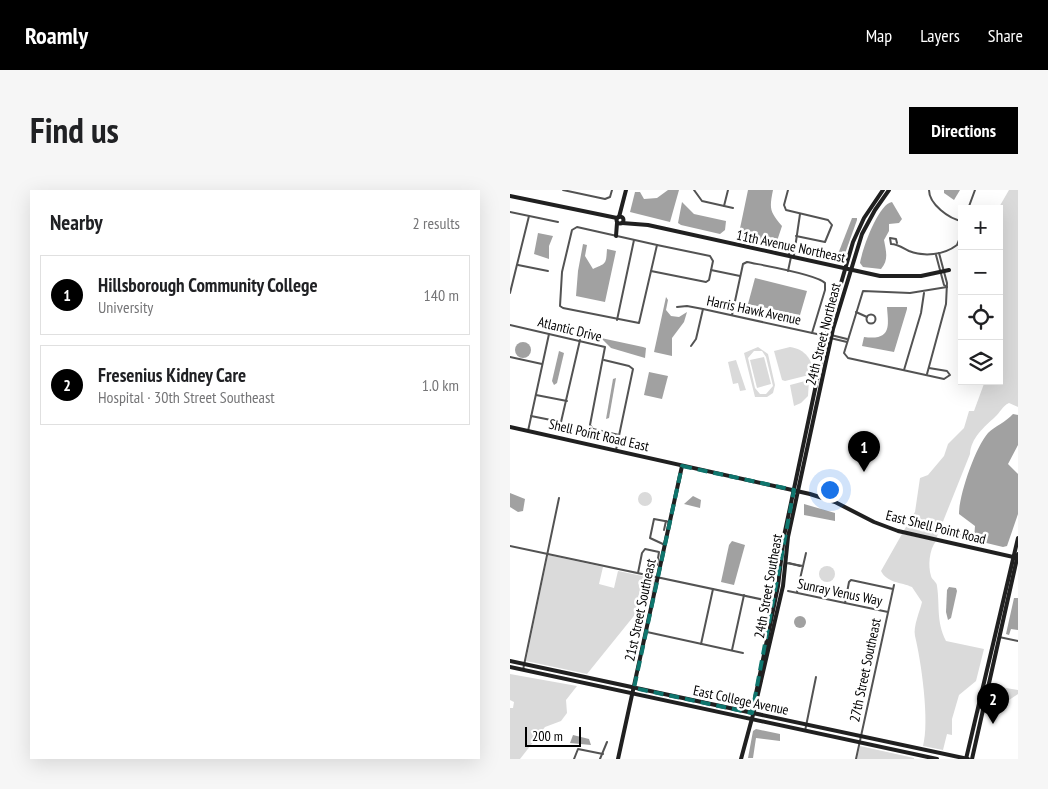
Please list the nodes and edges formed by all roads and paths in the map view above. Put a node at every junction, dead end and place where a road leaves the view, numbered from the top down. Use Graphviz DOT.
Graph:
graph roads {
  1 [pos="562,190"];
  2 [pos="612,190"];
  3 [pos="626,190"];
  4 [pos="694,190"];
  5 [pos="728,190"];
  6 [pos="788,190"];
  7 [pos="883,190"];
  8 [pos="889,190"];
  9 [pos="929,190"];
  10 [pos="975,190"];
  11 [pos="510,196"];
  12 [pos="969,205"];
  13 [pos="724,206"];
  14 [pos="733,208"];
  15 [pos="510,212"];
  16 [pos="800,214"];
  17 [pos="528,216"];
  18 [pos="620,219"];
  19 [pos="958,220"];
  20 [pos="558,222"];
  21 [pos="616,236"];
  22 [pos="796,236"];
  23 [pos="634,240"];
  24 [pos="896,243"];
  25 [pos="958,243"];
  26 [pos="656,244"];
  27 [pos="794,245"];
  28 [pos="938,253"];
  29 [pos="791,257"];
  30 [pos="518,265"];
  31 [pos="711,270"];
  32 [pos="848,270"];
  33 [pos="548,271"];
  34 [pos="651,271"];
  35 [pos="788,271"];
  36 [pos="944,271"];
  37 [pos="740,276"];
  38 [pos="947,288"];
  39 [pos="924,292"];
  40 [pos="510,293"];
  41 [pos="677,307"];
  42 [pos="703,309"];
  43 [pos="856,312"];
  44 [pos="732,315"];
  45 [pos="867,317"];
  46 [pos="617,320"];
  47 [pos="510,325"];
  48 [pos="812,333"];
  49 [pos="549,334"];
  50 [pos="828,336"];
  51 [pos="580,340"];
  52 [pos="847,340"];
  53 [pos="691,346"];
  54 [pos="510,357"];
  55 [pos="604,360"];
  56 [pos="543,364"];
  57 [pos="929,368"];
  58 [pos="904,370"];
  59 [pos="927,375"];
  60 [pos="536,394"];
  61 [pos="567,401"];
  62 [pos="531,416"];
  63 [pos="510,427"];
  64 [pos="528,431"];
  65 [pos="619,435"];
  66 [pos="616,450"];
  67 [pos="682,466"];
  68 [pos="797,491"];
  69 [pos="559,498"];
  70 [pos="668,522"];
  71 [pos="664,530"];
  72 [pos="1018,538"];
  73 [pos="665,545"];
  74 [pos="510,546"];
  75 [pos="806,553"];
  76 [pos="547,554"];
  77 [pos="1017,558"];
  78 [pos="785,563"];
  79 [pos="659,565"];
  80 [pos="802,566"];
  81 [pos="652,568"];
  82 [pos="638,573"];
  83 [pos="658,577"];
  84 [pos="894,585"];
  85 [pos="713,589"];
  86 [pos="893,589"];
  87 [pos="788,591"];
  88 [pos="797,593"];
  89 [pos="744,595"];
  90 [pos="777,602"];
  91 [pos="844,603"];
  92 [pos="888,612"];
  93 [pos="646,632"];
  94 [pos="999,637"];
  95 [pos="1018,641"];
  96 [pos="701,644"];
  97 [pos="732,650"];
  98 [pos="743,653"];
  99 [pos="510,661"];
  100 [pos="524,664"];
  101 [pos="510,667"];
  102 [pos="523,670"];
  103 [pos="816,677"];
  104 [pos="634,688"];
  105 [pos="633,694"];
  106 [pos="752,713"];
  107 [pos="751,719"];
  108 [pos="806,725"];
  109 [pos="805,731"];
  110 [pos="861,737"];
  111 [pos="607,742"];
  112 [pos="859,742"];
  113 [pos="603,754"];
  114 [pos="574,759"];
  115 [pos="600,759"];
  116 [pos="618,759"];
  117 [pos="741,759"];
  118 [pos="856,759"];
  119 [pos="937,759"];
  120 [pos="968,759"];
  1 -- 2 [label="street"];
  3 -- 18 [label="street"];
  4 -- 13 [label="street"];
  5 -- 13 [label="street"];
  6 -- 16 [label="street"];
  7 -- 32 [label="street, 24th Street Northeast"];
  8 -- 32 [label="street, 24th Street Northeast"];
  9 -- 19 [label="street"];
  10 -- 12 [label="street"];
  11 -- 18 [label="street, 11th Avenue Northeast"];
  13 -- 14 [label="street"];
  15 -- 17 [label="street"];
  16 -- 22 [label="street"];
  16 -- 22 [label="street"];
  17 -- 20 [label="street"];
  17 -- 30 [label="street"];
  18 -- 21 [label="street"];
  18 -- 29 [label="street, 11th Avenue Northeast"];
  21 -- 23 [label="street"];
  21 -- 46 [label="street"];
  22 -- 27 [label="street"];
  23 -- 26 [label="street"];
  23 -- 46 [label="street"];
  24 -- 28 [label="street"];
  25 -- 28 [label="street"];
  26 -- 31 [label="street"];
  26 -- 34 [label="street"];
  27 -- 29 [label="street"];
  27 -- 29 [label="street"];
  28 -- 36 [label="street"];
  29 -- 32 [label="street, 11th Avenue Northeast"];
  29 -- 35 [label="street"];
  30 -- 33 [label="street"];
  30 -- 40 [label="street"];
  31 -- 34 [label="street"];
  31 -- 37 [label="street"];
  32 -- 36 [label="street, 11th Avenue Northeast"];
  32 -- 50 [label="street, 24th Street Northeast"];
  34 -- 46 [label="street"];
  35 -- 37 [label="street"];
  35 -- 48 [label="street"];
  36 -- 38 [label="street"];
  37 -- 44 [label="street"];
  38 -- 39 [label="street"];
  38 -- 57 [label="street"];
  39 -- 43 [label="street"];
  39 -- 58 [label="street"];
  41 -- 42 [label="street, Harris Hawk Avenue"];
  42 -- 44 [label="street, Harris Hawk Avenue"];
  42 -- 53 [label="street"];
  43 -- 45 [label="street"];
  43 -- 52 [label="street"];
  44 -- 48 [label="street, Harris Hawk Avenue"];
  47 -- 49 [label="street, Atlantic Drive"];
  48 -- 50 [label="street, Harris Hawk Avenue"];
  49 -- 51 [label="street, Atlantic Drive"];
  49 -- 56 [label="street"];
  50 -- 52 [label="street, Harris Hawk Avenue"];
  50 -- 68 [label="street, 24th Street Northeast"];
  51 -- 55 [label="street, Atlantic Drive"];
  51 -- 61 [label="street"];
  52 -- 58 [label="street"];
  54 -- 56 [label="street"];
  55 -- 65 [label="street, Atlantic Drive"];
  55 -- 65 [label="street"];
  56 -- 60 [label="street"];
  57 -- 59 [label="street"];
  57 -- 59 [label="street"];
  58 -- 59 [label="street"];
  60 -- 61 [label="street"];
  60 -- 62 [label="street"];
  61 -- 62 [label="street"];
  62 -- 64 [label="street"];
  63 -- 64 [label="street, Shell Point Road East"];
  64 -- 66 [label="street, Shell Point Road East"];
  65 -- 66 [label="street"];
  66 -- 67 [label="street, Shell Point Road East"];
  67 -- 68 [label="street, East Shell Point Road"];
  67 -- 70 [label="street, 21st Street Southeast"];
  68 -- 77 [label="street, East Shell Point Road"];
  68 -- 78 [label="street, 24th Street Southeast"];
  69 -- 76 [label="street"];
  70 -- 71 [label="street"];
  70 -- 73 [label="street, 21st Street Southeast"];
  70 -- 73 [label="street"];
  72 -- 77 [label="street"];
  73 -- 79 [label="street, 21st Street Southeast"];
  74 -- 76 [label="street"];
  75 -- 80 [label="street"];
  76 -- 82 [label="street"];
  76 -- 100 [label="street"];
  77 -- 94 [label="street"];
  77 -- 120 [label="street"];
  78 -- 80 [label="street"];
  78 -- 90 [label="street, 24th Street Southeast"];
  79 -- 81 [label="street"];
  79 -- 82 [label="street"];
  79 -- 83 [label="street, 21st Street Southeast"];
  80 -- 88 [label="street"];
  82 -- 83 [label="street"];
  83 -- 85 [label="street"];
  83 -- 93 [label="street, 21st Street Southeast"];
  84 -- 86 [label="street, 27th Street Southeast"];
  85 -- 89 [label="street"];
  85 -- 96 [label="street"];
  86 -- 91 [label="street"];
  86 -- 92 [label="street, 27th Street Southeast"];
  87 -- 88 [label="street, Sunray Venus Way"];
  88 -- 91 [label="street, Sunray Venus Way"];
  89 -- 90 [label="street"];
  89 -- 97 [label="street"];
  90 -- 106 [label="street, 24th Street Southeast"];
  91 -- 92 [label="street, Sunray Venus Way"];
  92 -- 110 [label="street, 27th Street Southeast"];
  93 -- 96 [label="street"];
  93 -- 104 [label="street, 21st Street Southeast"];
  94 -- 95 [label="street"];
  94 -- 120 [label="street"];
  96 -- 97 [label="street"];
  97 -- 98 [label="street"];
  99 -- 100 [label="street, East College Avenue"];
  100 -- 102 [label="street"];
  100 -- 104 [label="street, East College Avenue"];
  101 -- 102 [label="street, East College Avenue"];
  102 -- 105 [label="street, East College Avenue"];
  103 -- 108 [label="street"];
  104 -- 105 [label="street, 21st Street Southeast"];
  104 -- 106 [label="street, East College Avenue"];
  105 -- 107 [label="street, East College Avenue"];
  105 -- 116 [label="street, 21st Street Southeast"];
  106 -- 107 [label="street, 24th Street Southeast"];
  106 -- 108 [label="street, East College Avenue"];
  107 -- 109 [label="street, East College Avenue"];
  107 -- 117 [label="street, 24th Street Southeast"];
  108 -- 109 [label="street"];
  108 -- 110 [label="street, East College Avenue"];
  109 -- 112 [label="street, East College Avenue"];
  110 -- 112 [label="street, 27th Street Southeast"];
  110 -- 120 [label="street, East College Avenue"];
  111 -- 113 [label="street"];
  112 -- 118 [label="street, 27th Street Southeast"];
  112 -- 119 [label="street, East College Avenue"];
  113 -- 114 [label="street"];
  113 -- 115 [label="street"];
}
